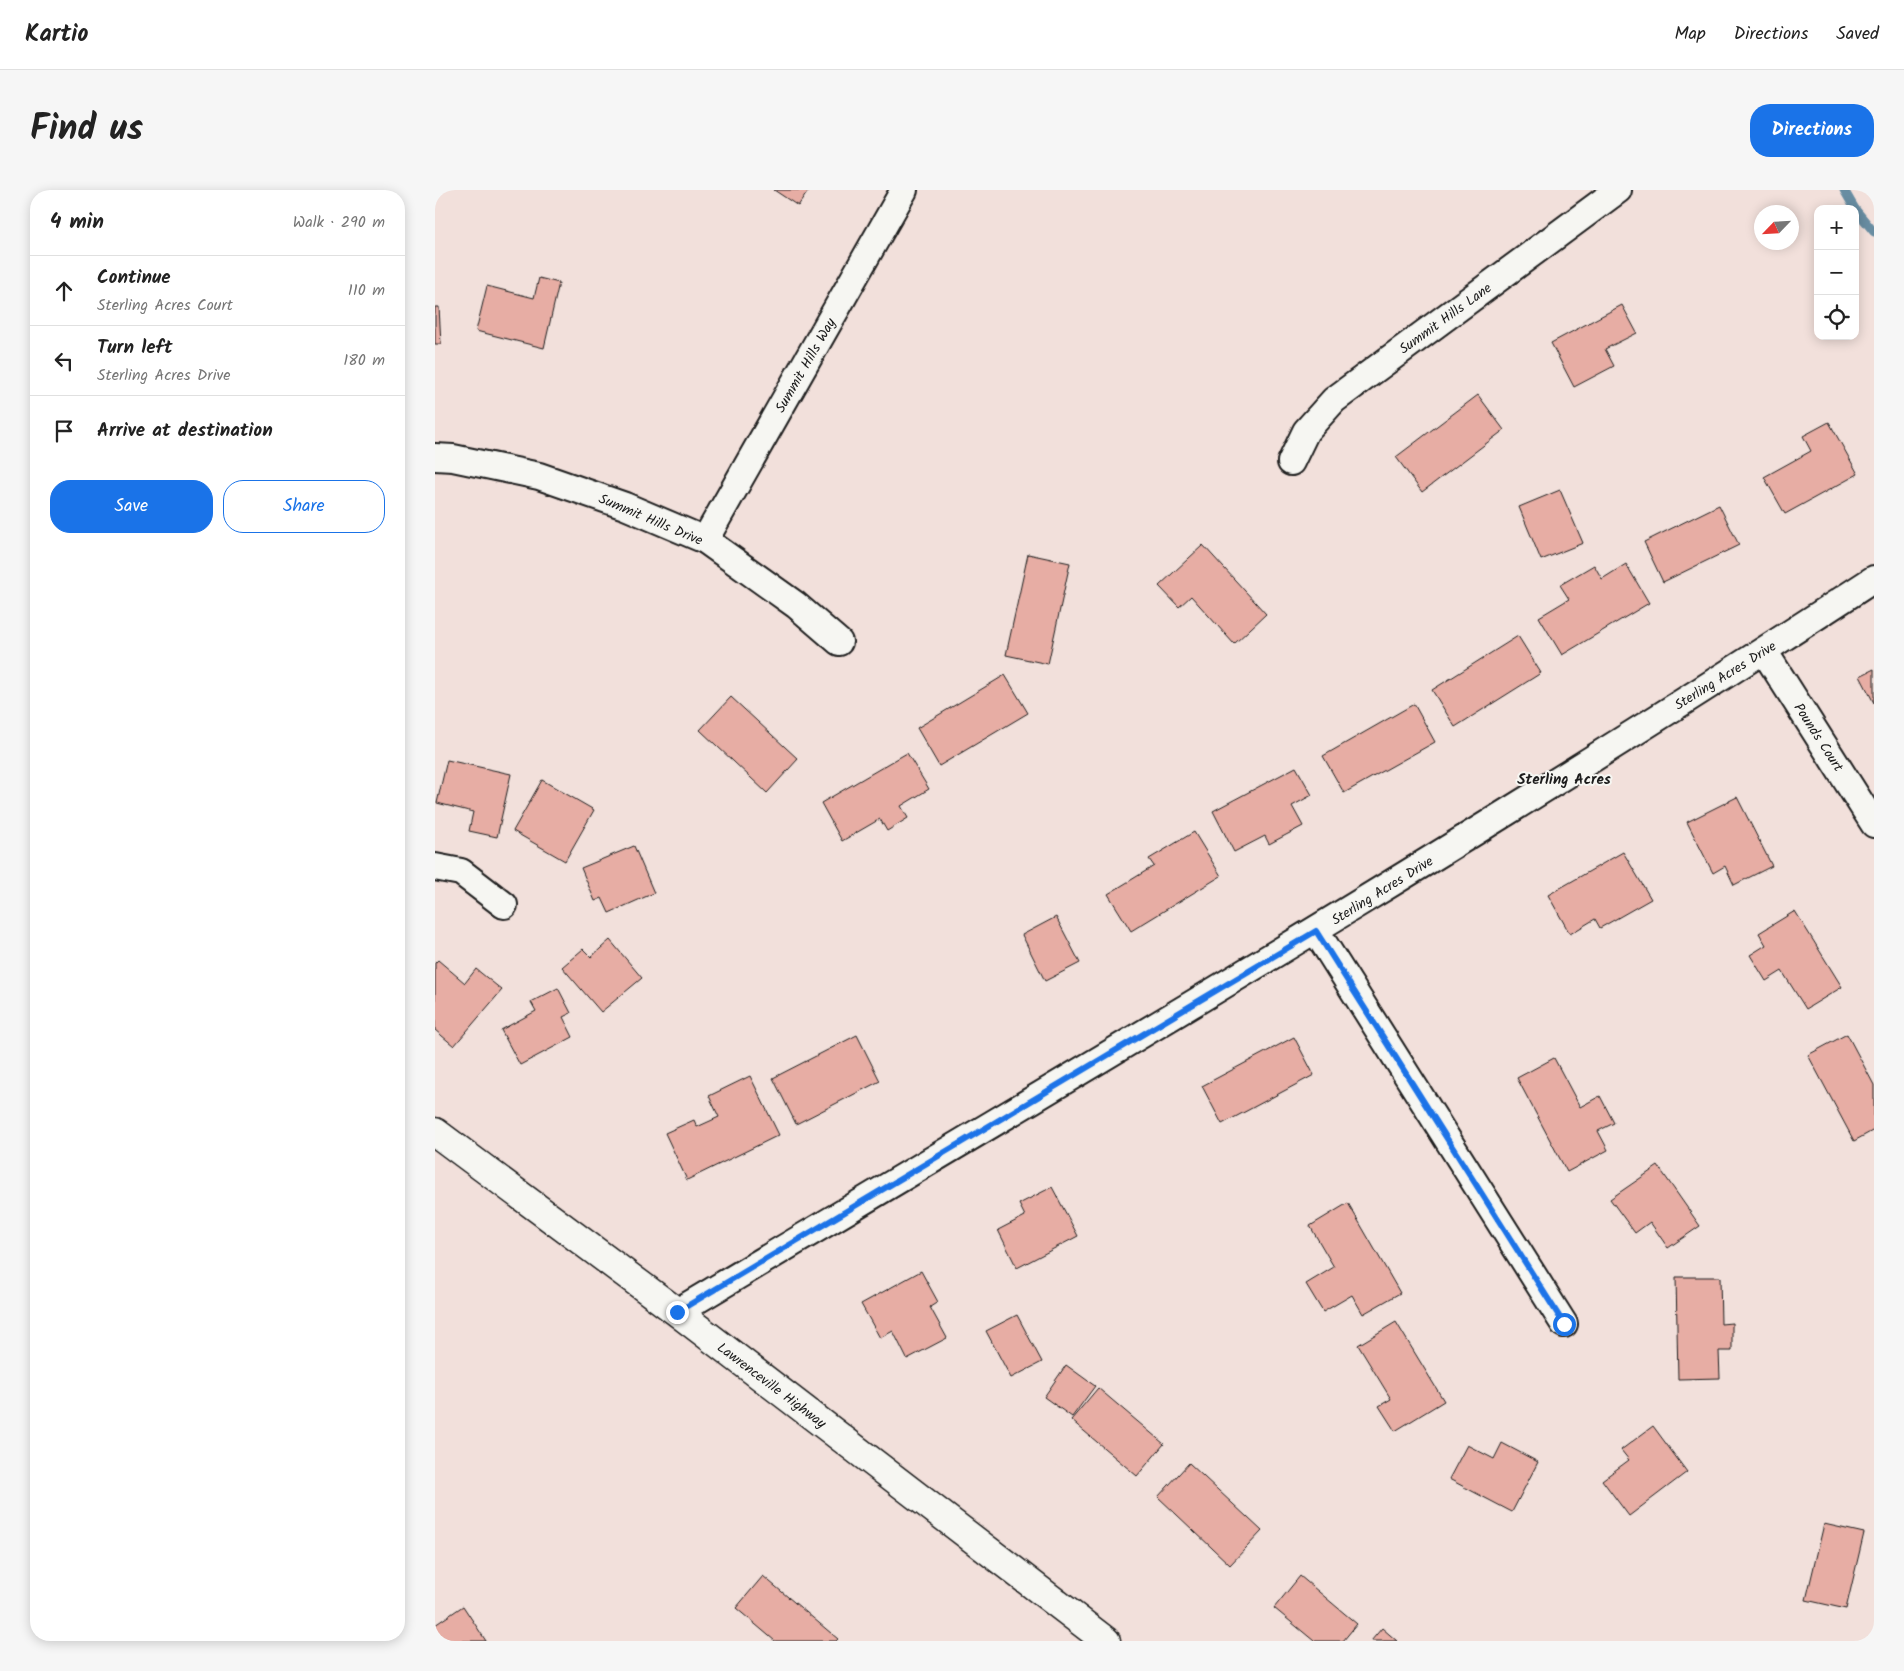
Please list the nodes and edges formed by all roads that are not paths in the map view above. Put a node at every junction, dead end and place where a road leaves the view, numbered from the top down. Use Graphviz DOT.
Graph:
graph roads {
  1 [pos="904,190"];
  2 [pos="1617,190"];
  3 [pos="435,457"];
  4 [pos="1291,462"];
  5 [pos="705,540"];
  6 [pos="1874,579"];
  7 [pos="839,642"];
  8 [pos="1764,651"];
  9 [pos="1874,824"];
  10 [pos="435,867"];
  11 [pos="504,905"];
  12 [pos="1316,931"];
  13 [pos="435,1132"];
  14 [pos="677,1312"];
  15 [pos="1564,1324"];
  16 [pos="1106,1641"];
  1 -- 5 [label="street, Summit Hills Way"];
  2 -- 4 [label="street, Summit Hills Lane"];
  3 -- 5 [label="street, Summit Hills Drive"];
  5 -- 7 [label="street, Summit Hills Drive"];
  6 -- 8 [label="street, Sterling Acres Drive"];
  8 -- 9 [label="street, Pounds Court"];
  8 -- 12 [label="street, Sterling Acres Drive"];
  10 -- 11 [label="street"];
  12 -- 14 [label="street, Sterling Acres Drive"];
  12 -- 15 [label="street"];
  13 -- 14 [label="main road, Lawrenceville Highway"];
  14 -- 16 [label="main road, Lawrenceville Highway"];
}
